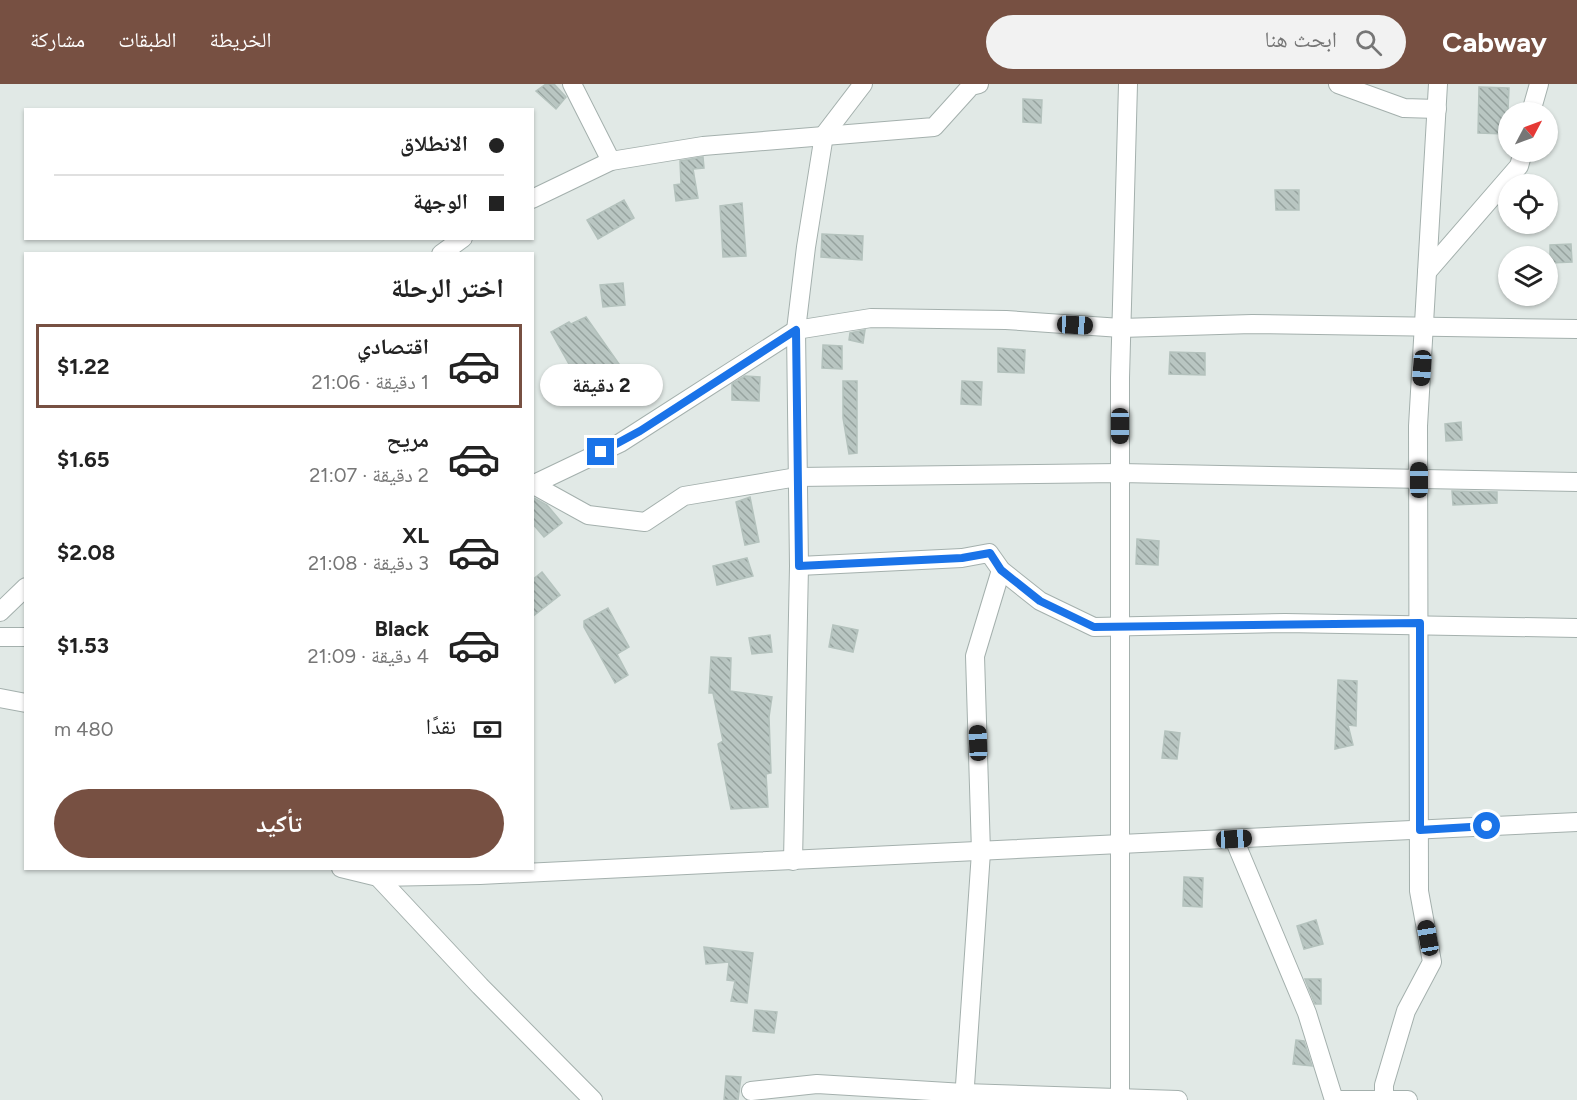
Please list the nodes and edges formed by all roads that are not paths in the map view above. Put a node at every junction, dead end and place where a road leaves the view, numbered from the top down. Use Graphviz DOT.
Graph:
graph roads {
  1 [pos="572,84"];
  2 [pos="864,84"];
  3 [pos="979,84"];
  4 [pos="1128,84"];
  5 [pos="1338,84"];
  6 [pos="1438,84"];
  7 [pos="1539,84"];
  8 [pos="1534,102"];
  9 [pos="1437,109"];
  10 [pos="824,135"];
  11 [pos="611,161"];
  12 [pos="1520,162"];
  13 [pos="534,198"];
  14 [pos="460,240"];
  15 [pos="444,252"];
  16 [pos="1427,272"];
  17 [pos="1121,328"];
  18 [pos="1424,329"];
  19 [pos="1577,329"];
  20 [pos="796,330"];
  21 [pos="1120,473"];
  22 [pos="797,477"];
  23 [pos="1419,480"];
  24 [pos="1577,482"];
  25 [pos="534,484"];
  26 [pos="534,485"];
  27 [pos="799,566"];
  28 [pos="1001,570"];
  29 [pos="24,590"];
  30 [pos="0,612"];
  31 [pos="1420,623"];
  32 [pos="1577,628"];
  33 [pos="1121,629"];
  34 [pos="0,637"];
  35 [pos="24,637"];
  36 [pos="0,698"];
  37 [pos="24,703"];
  38 [pos="1577,822"];
  39 [pos="1420,830"];
  40 [pos="1234,839"];
  41 [pos="1122,845"];
  42 [pos="981,852"];
  43 [pos="793,861"];
  44 [pos="349,870"];
  45 [pos="378,877"];
  46 [pos="751,1092"];
  47 [pos="964,1096"];
  48 [pos="1120,1099"];
  49 [pos="1384,1099"];
  50 [pos="593,1100"];
  51 [pos="1178,1100"];
  52 [pos="1334,1100"];
  53 [pos="1341,1100"];
  54 [pos="1408,1100"];
  1 -- 11 [label="street"];
  2 -- 10 [label="street"];
  3 -- 10 [label="street"];
  4 -- 17 [label="street"];
  5 -- 9 [label="street"];
  6 -- 9 [label="street"];
  7 -- 8 [label="street"];
  9 -- 16 [label="street"];
  10 -- 11 [label="street"];
  10 -- 20 [label="street"];
  11 -- 13 [label="street"];
  12 -- 16 [label="street"];
  14 -- 15 [label="street"];
  16 -- 18 [label="street"];
  17 -- 18 [label="street"];
  17 -- 20 [label="street"];
  17 -- 21 [label="street"];
  18 -- 19 [label="street"];
  18 -- 23 [label="street"];
  20 -- 22 [label="street"];
  20 -- 25 [label="street"];
  21 -- 22 [label="street"];
  21 -- 23 [label="street"];
  21 -- 33 [label="street"];
  22 -- 26 [label="street"];
  22 -- 27 [label="street"];
  23 -- 24 [label="street"];
  23 -- 31 [label="street"];
  27 -- 28 [label="street"];
  27 -- 43 [label="street"];
  28 -- 33 [label="street"];
  28 -- 42 [label="street"];
  29 -- 30 [label="street"];
  31 -- 32 [label="street"];
  31 -- 33 [label="street"];
  31 -- 39 [label="street"];
  33 -- 41 [label="street"];
  34 -- 35 [label="street"];
  36 -- 37 [label="street"];
  38 -- 39 [label="street"];
  39 -- 40 [label="street"];
  39 -- 49 [label="street"];
  40 -- 41 [label="street"];
  40 -- 52 [label="street"];
  41 -- 42 [label="street"];
  41 -- 48 [label="street"];
  42 -- 43 [label="street"];
  42 -- 47 [label="street"];
  43 -- 45 [label="street"];
  44 -- 45 [label="street"];
  45 -- 50 [label="street"];
  46 -- 47 [label="street"];
  47 -- 48 [label="street"];
  48 -- 51 [label="street"];
  49 -- 53 [label="street"];
  49 -- 54 [label="street"];
}
